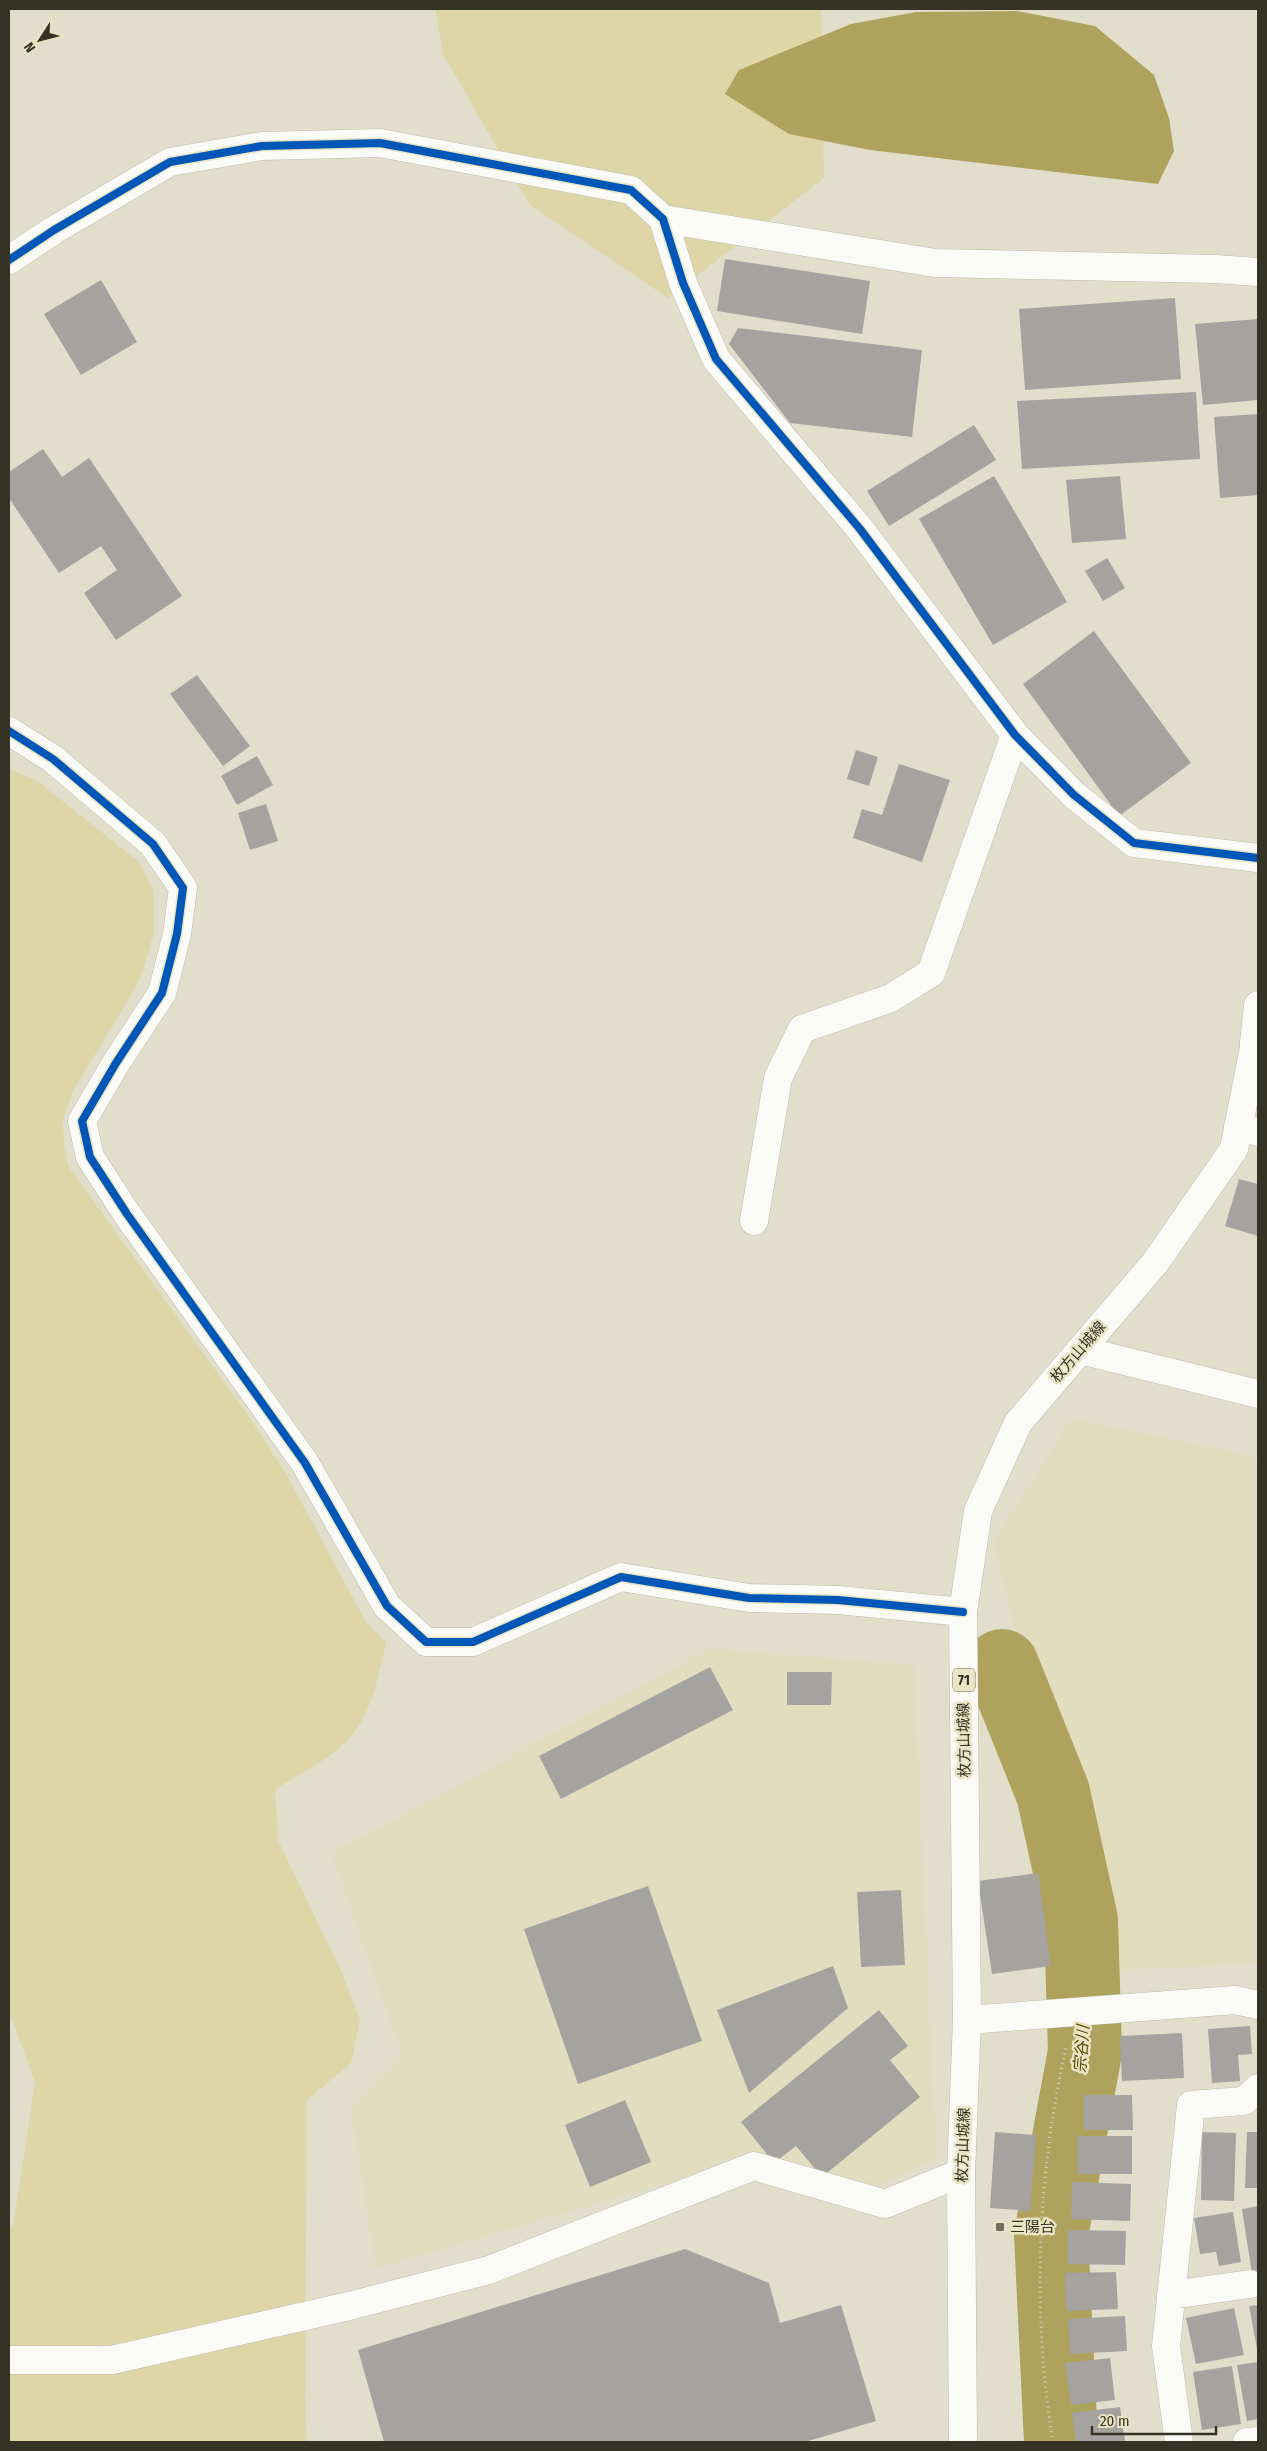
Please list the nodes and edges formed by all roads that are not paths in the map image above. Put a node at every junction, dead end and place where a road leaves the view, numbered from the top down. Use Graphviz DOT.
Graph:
graph roads {
  1 [pos="663,219"];
  2 [pos="9,260"];
  3 [pos="1258,272"];
  4 [pos="9,731"];
  5 [pos="1015,735"];
  6 [pos="1258,858"];
  7 [pos="1258,1005"];
  8 [pos="1248,1130"];
  9 [pos="754,1221"];
  10 [pos="1080,1350"];
  11 [pos="1258,1394"];
  12 [pos="963,1612"];
  13 [pos="1258,2005"];
  14 [pos="967,2020"];
  15 [pos="1258,2088"];
  16 [pos="961,2173"];
  17 [pos="1250,2284"];
  18 [pos="1171,2295"];
  19 [pos="9,2360"];
  20 [pos="1258,2441"];
  21 [pos="963,2442"];
  22 [pos="1179,2442"];
  23 [pos="1247,2442"];
  1 -- 2 [label="street"];
  1 -- 3 [label="street"];
  1 -- 5 [label="street"];
  4 -- 12 [label="street"];
  5 -- 6 [label="street"];
  5 -- 9 [label="street"];
  7 -- 8 [label="street, 枚方山城線 / 71"];
  8 -- 10 [label="street, 枚方山城線 / 71"];
  10 -- 11 [label="street"];
  10 -- 12 [label="street, 枚方山城線 / 71"];
  12 -- 14 [label="street, 枚方山城線 / 71"];
  13 -- 14 [label="street"];
  14 -- 16 [label="street, 枚方山城線 / 71"];
  15 -- 18 [label="street"];
  16 -- 19 [label="street"];
  16 -- 21 [label="street, 枚方山城線 / 71"];
  17 -- 18 [label="street"];
  18 -- 22 [label="street"];
  20 -- 23 [label="street"];
}
